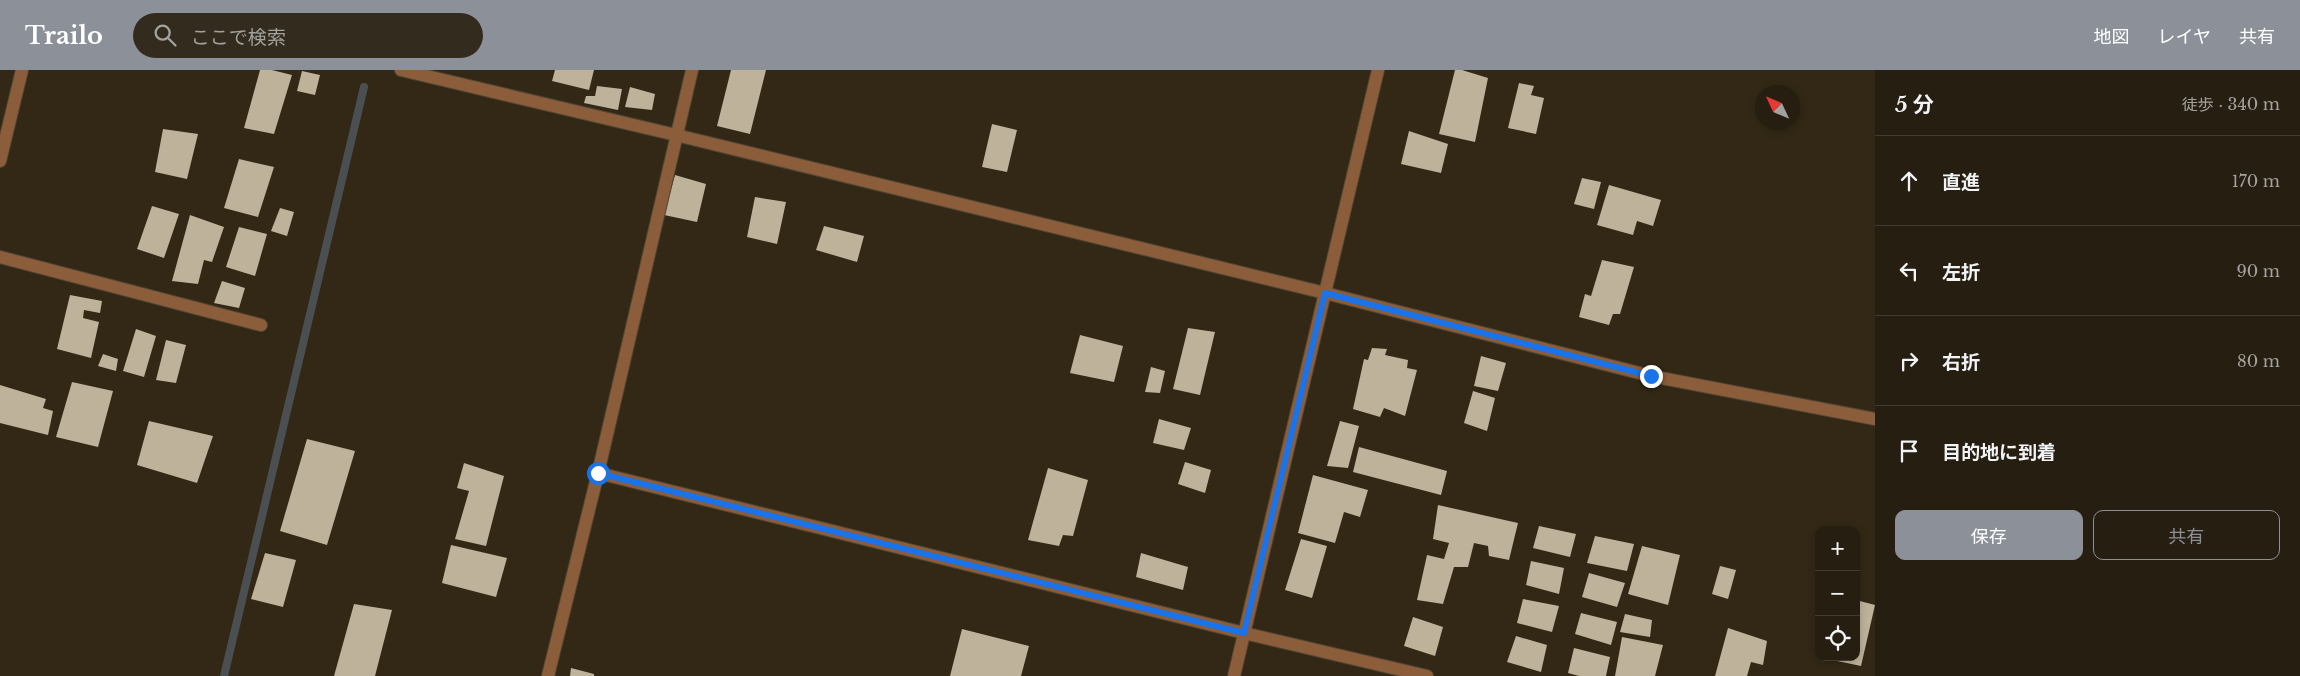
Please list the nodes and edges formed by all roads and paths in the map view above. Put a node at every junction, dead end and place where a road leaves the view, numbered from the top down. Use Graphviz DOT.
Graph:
graph roads {
  1 [pos="22,70"];
  2 [pos="401,70"];
  3 [pos="692,70"];
  4 [pos="1378,70"];
  5 [pos="676,135"];
  6 [pos="0,161"];
  7 [pos="0,257"];
  8 [pos="1325,293"];
  9 [pos="261,325"];
  10 [pos="1875,419"];
  11 [pos="598,473"];
  12 [pos="1244,633"];
  13 [pos="548,676"];
  14 [pos="1234,676"];
  15 [pos="1428,676"];
  1 -- 6 [label="street"];
  2 -- 5 [label="street"];
  3 -- 5 [label="street"];
  4 -- 8 [label="street"];
  5 -- 8 [label="street"];
  5 -- 11 [label="street"];
  7 -- 9 [label="street"];
  8 -- 10 [label="street"];
  8 -- 12 [label="street"];
  11 -- 12 [label="street"];
  11 -- 13 [label="street"];
  12 -- 14 [label="street"];
  12 -- 15 [label="street"];
}
